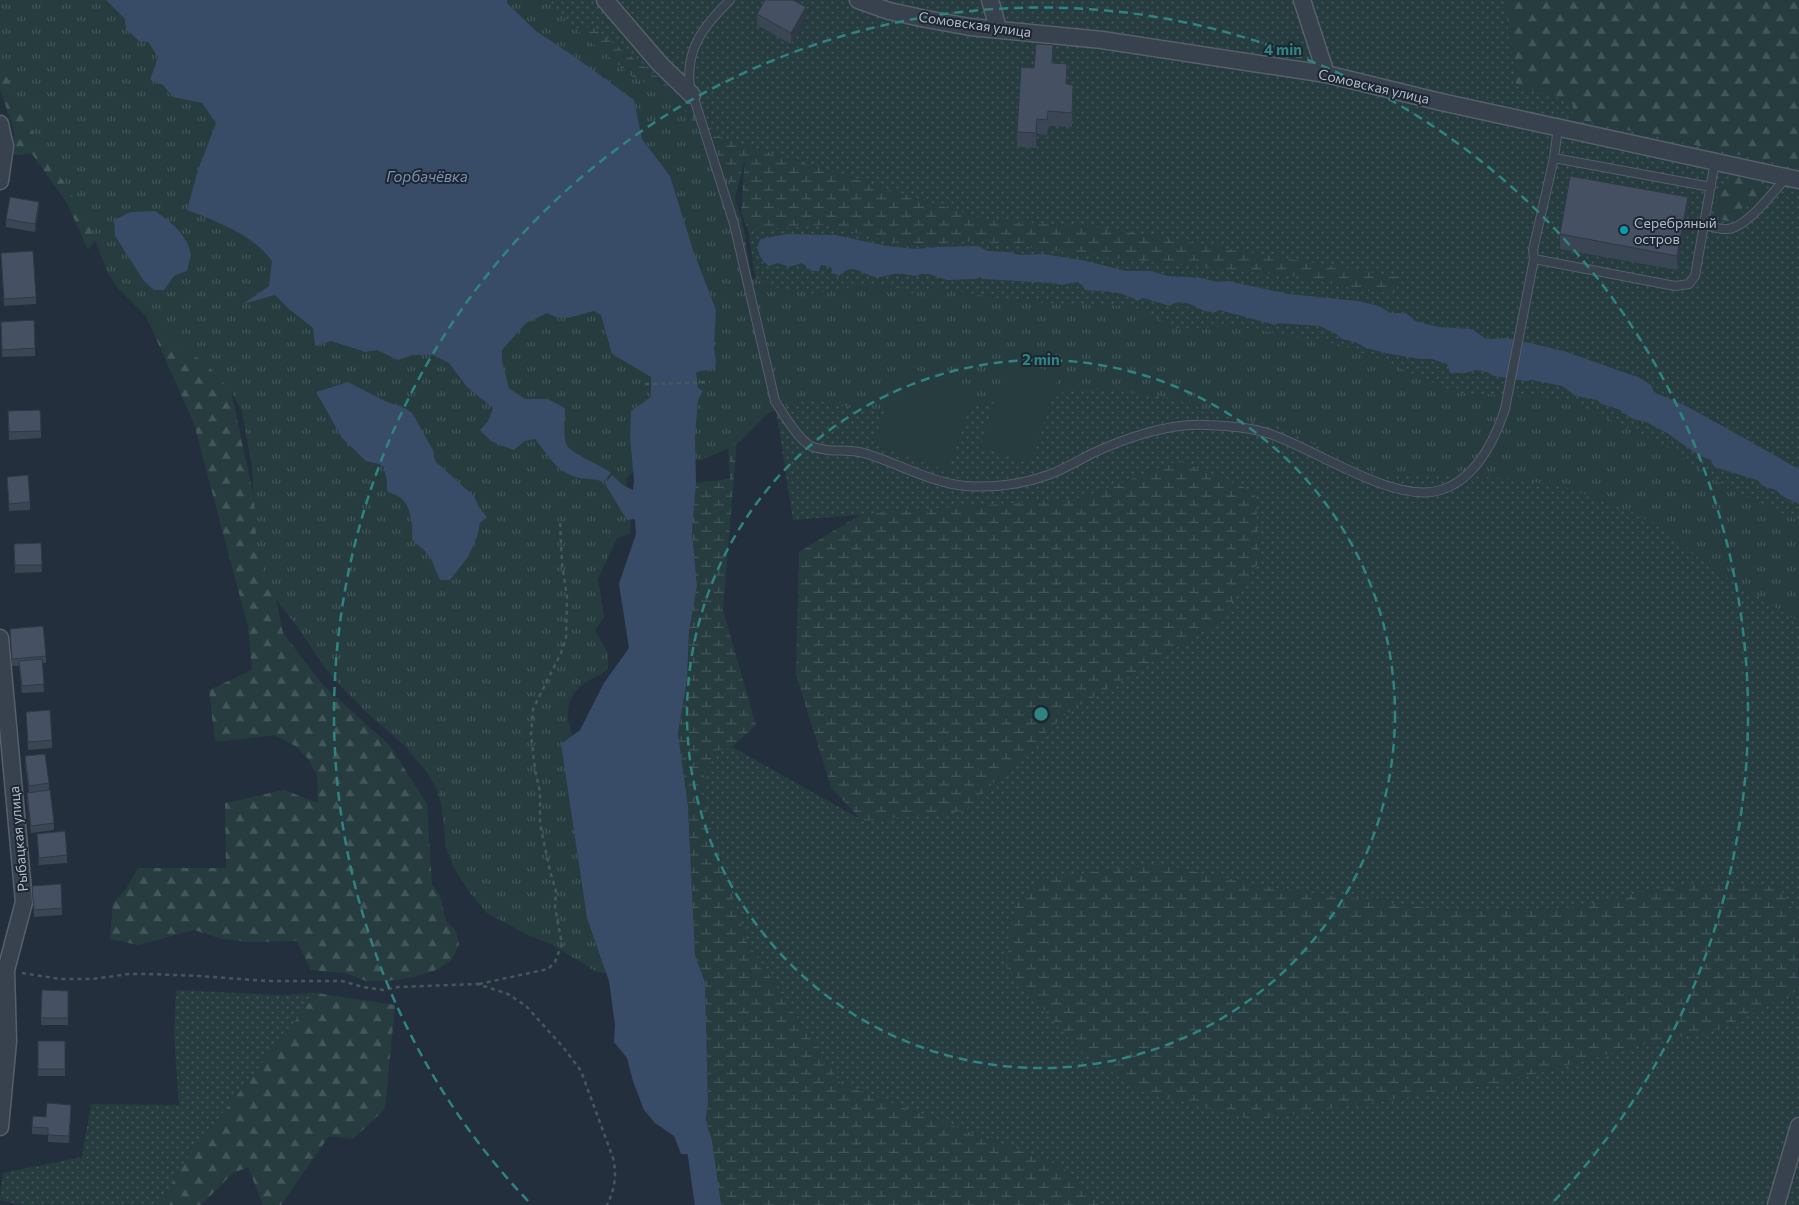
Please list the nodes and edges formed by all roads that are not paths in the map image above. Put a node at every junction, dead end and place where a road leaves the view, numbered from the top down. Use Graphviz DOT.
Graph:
graph roads {
  1 [pos="605,0"];
  2 [pos="730,0"];
  3 [pos="858,0"];
  4 [pos="990,0"];
  5 [pos="1302,0"];
  6 [pos="998,28"];
  7 [pos="1326,74"];
  8 [pos="692,95"];
  9 [pos="0,124"];
  10 [pos="1558,127"];
  11 [pos="1554,158"];
  12 [pos="1715,161"];
  13 [pos="1793,178"];
  14 [pos="0,181"];
  15 [pos="1710,187"];
  16 [pos="1704,225"];
  17 [pos="1534,259"];
  18 [pos="0,638"];
  19 [pos="3,970"];
  20 [pos="1799,1126"];
  21 [pos="0,1127"];
  22 [pos="1776,1205"];
  1 -- 8 [label="street"];
  2 -- 8 [label="lane"];
  3 -- 6 [label="street, Сомовская улица"];
  4 -- 6 [label="street"];
  5 -- 7 [label="street"];
  6 -- 7 [label="street, Сомовская улица"];
  7 -- 10 [label="street, Сомовская улица"];
  8 -- 17 [label="lane"];
  9 -- 14 [label="street"];
  10 -- 11 [label="lane"];
  10 -- 12 [label="street, Сомовская улица"];
  11 -- 15 [label="lane"];
  11 -- 17 [label="lane"];
  12 -- 13 [label="street, Сомовская улица"];
  12 -- 15 [label="lane"];
  13 -- 16 [label="lane"];
  15 -- 16 [label="lane"];
  16 -- 17 [label="lane"];
  18 -- 19 [label="street, Рыбацкая улица"];
  19 -- 21 [label="street, Рыбацкая улица"];
  20 -- 22 [label="street"];
}
